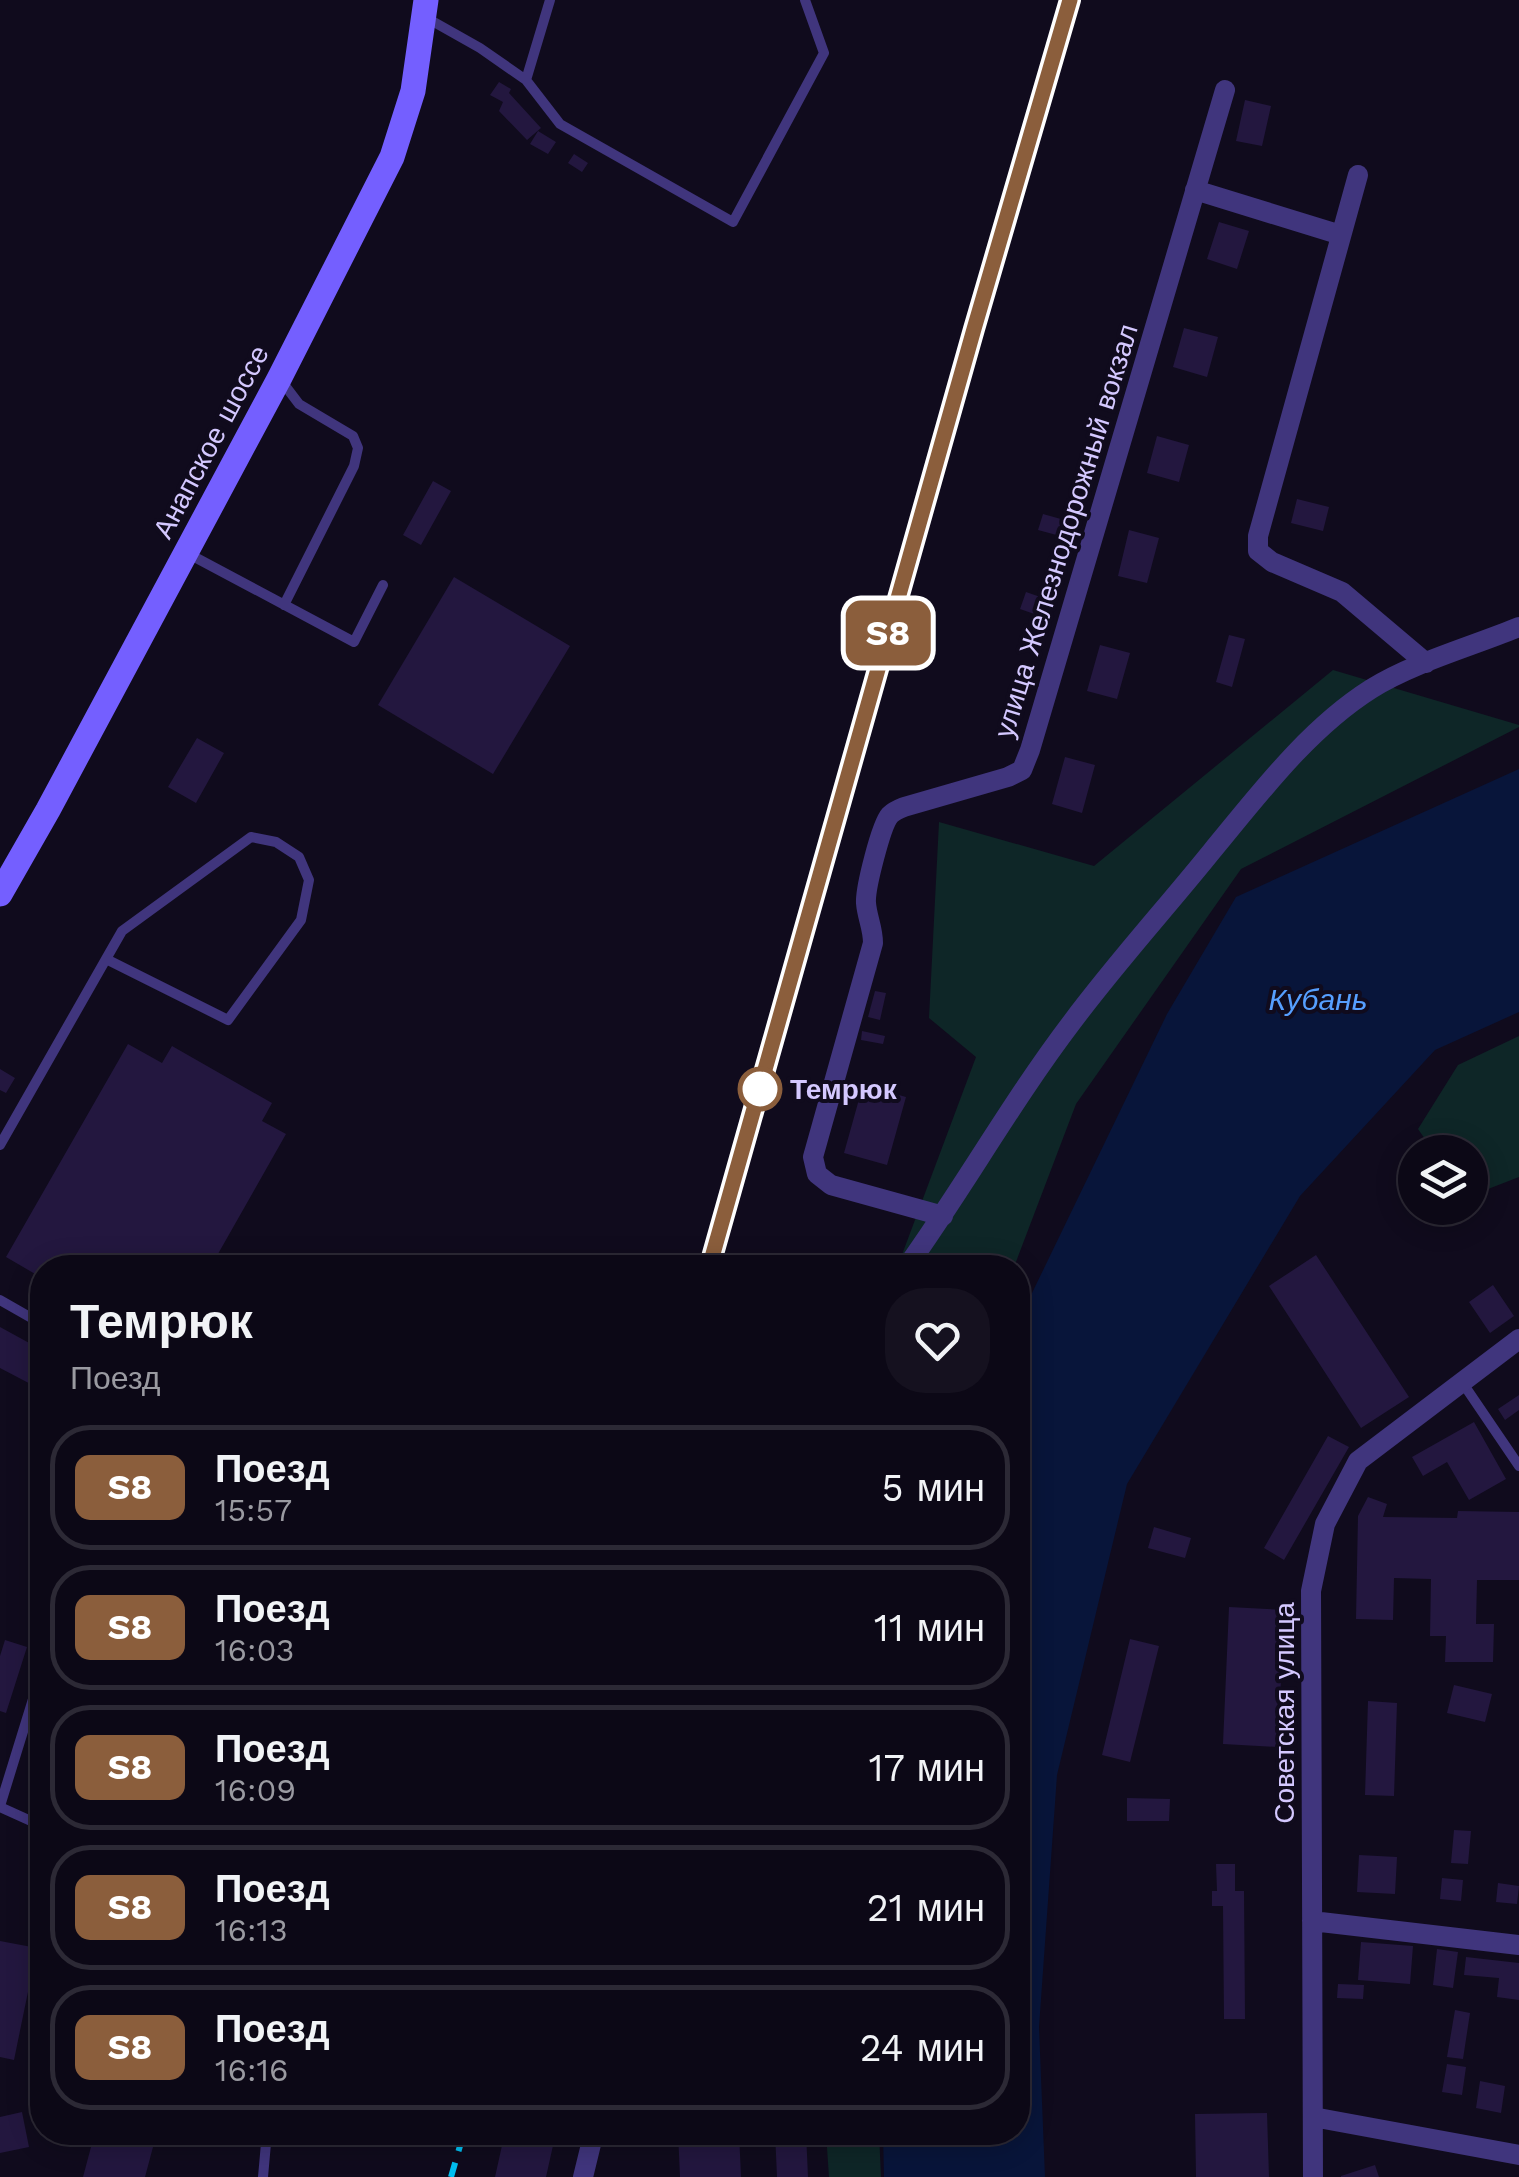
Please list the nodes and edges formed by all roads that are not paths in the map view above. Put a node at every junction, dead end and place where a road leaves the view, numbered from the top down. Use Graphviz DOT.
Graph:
graph roads {
  1 [pos="550,0"];
  2 [pos="805,0"];
  3 [pos="425,8"];
  4 [pos="526,80"];
  5 [pos="1225,90"];
  6 [pos="1358,174"];
  7 [pos="1196,190"];
  8 [pos="1341,235"];
  9 [pos="279,378"];
  10 [pos="186,553"];
  11 [pos="383,586"];
  12 [pos="284,605"];
  13 [pos="1519,627"];
  14 [pos="1426,663"];
  15 [pos="0,894"];
  16 [pos="106,960"];
  17 [pos="0,1144"];
  18 [pos="943,1216"];
  19 [pos="915,1255"];
  20 [pos="0,1300"];
  21 [pos="30,1317"];
  22 [pos="1519,1339"];
  23 [pos="1462,1382"];
  24 [pos="1519,1466"];
  25 [pos="30,1709"];
  26 [pos="0,1806"];
  27 [pos="30,1820"];
  28 [pos="1312,1921"];
  29 [pos="1519,1944"];
  30 [pos="1314,2117"];
  31 [pos="266,2145"];
  32 [pos="591,2145"];
  33 [pos="1519,2155"];
  34 [pos="263,2177"];
  35 [pos="583,2177"];
  36 [pos="1313,2177"];
  1 -- 4 [label="lane"];
  2 -- 4 [label="lane"];
  3 -- 4 [label="lane"];
  3 -- 9 [label="street, Анапское шоссе"];
  5 -- 7 [label="street, улица Железнодорожный вокзал"];
  6 -- 8 [label="street"];
  7 -- 8 [label="street"];
  7 -- 18 [label="street, улица Железнодорожный вокзал"];
  8 -- 14 [label="street"];
  9 -- 10 [label="street, Анапское шоссе"];
  9 -- 12 [label="lane"];
  10 -- 12 [label="lane"];
  10 -- 15 [label="street, Анапское шоссе"];
  11 -- 12 [label="lane"];
  13 -- 14 [label="street"];
  14 -- 18 [label="street"];
  16 -- 16 [label="lane"];
  16 -- 17 [label="lane"];
  18 -- 19 [label="street"];
  20 -- 21 [label="lane"];
  22 -- 23 [label="street, Советская улица"];
  23 -- 24 [label="lane"];
  23 -- 28 [label="street, Советская улица"];
  25 -- 26 [label="lane"];
  26 -- 27 [label="lane"];
  28 -- 29 [label="street"];
  28 -- 30 [label="street, Советская улица"];
  30 -- 33 [label="street"];
  30 -- 36 [label="street, Советская улица"];
  31 -- 34 [label="lane"];
  32 -- 35 [label="street"];
}
